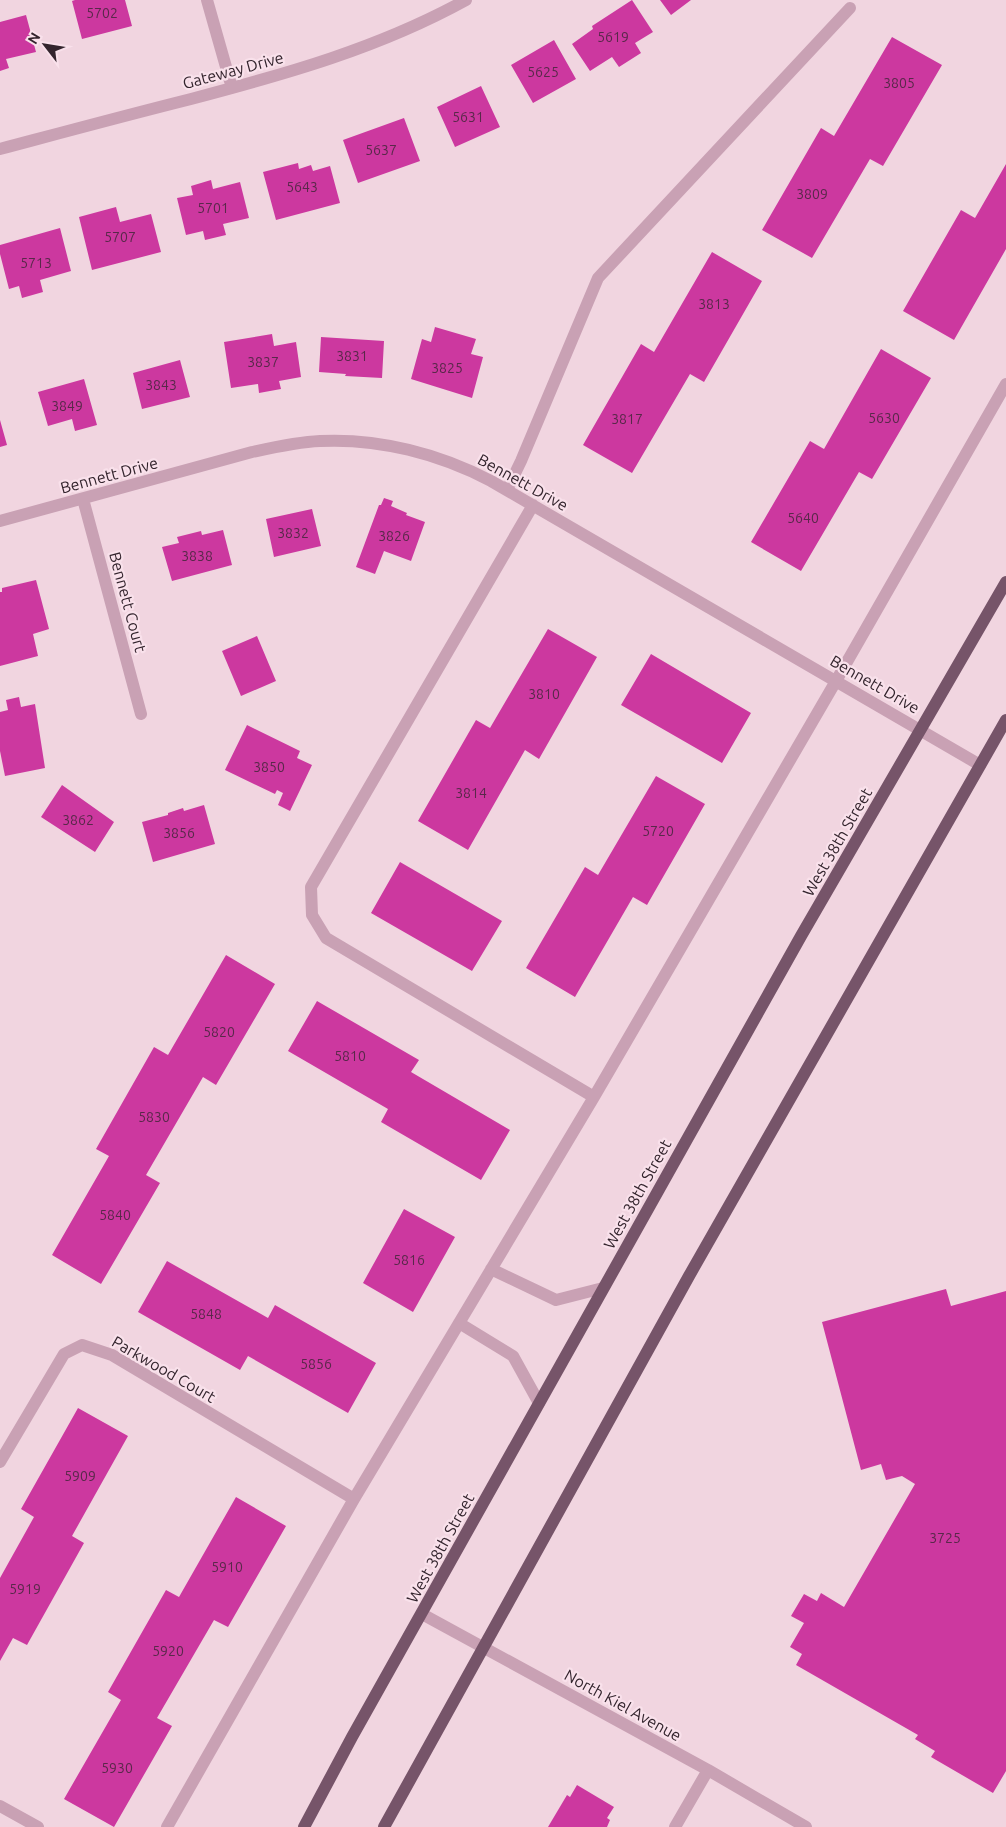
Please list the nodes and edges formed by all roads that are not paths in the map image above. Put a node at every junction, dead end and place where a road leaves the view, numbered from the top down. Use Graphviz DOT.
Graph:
graph roads {
  1 [pos="207,0"];
  2 [pos="466,0"];
  3 [pos="850,8"];
  4 [pos="232,88"];
  5 [pos="0,149"];
  6 [pos="1006,384"];
  7 [pos="507,490"];
  8 [pos="83,499"];
  9 [pos="533,505"];
  10 [pos="0,521"];
  11 [pos="1006,582"];
  12 [pos="836,681"];
  13 [pos="141,714"];
  14 [pos="1006,720"];
  15 [pos="920,730"];
  16 [pos="980,765"];
  17 [pos="594,1097"];
  18 [pos="491,1269"];
  19 [pos="603,1288"];
  20 [pos="459,1323"];
  21 [pos="540,1403"];
  22 [pos="0,1462"];
  23 [pos="354,1499"];
  24 [pos="422,1614"];
  25 [pos="484,1647"];
  26 [pos="708,1770"];
  27 [pos="0,1806"];
  28 [pos="38,1827"];
  29 [pos="168,1827"];
  30 [pos="304,1827"];
  31 [pos="384,1827"];
  32 [pos="675,1827"];
  33 [pos="806,1827"];
  1 -- 4 [label="street"];
  2 -- 4 [label="street, Gateway Drive"];
  3 -- 7 [label="street"];
  4 -- 5 [label="street, Gateway Drive"];
  6 -- 12 [label="street"];
  7 -- 8 [label="street, Bennett Drive"];
  7 -- 9 [label="street, Bennett Drive"];
  8 -- 10 [label="street, Bennett Drive"];
  8 -- 13 [label="street, Bennett Court"];
  9 -- 12 [label="street, Bennett Drive"];
  9 -- 17 [label="street"];
  11 -- 15 [label="main road, West 38th Street"];
  12 -- 15 [label="street, Bennett Drive"];
  12 -- 17 [label="street"];
  14 -- 16 [label="main road"];
  15 -- 16 [label="street, Bennett Drive"];
  15 -- 19 [label="main road, West 38th Street"];
  16 -- 25 [label="main road"];
  17 -- 18 [label="street"];
  18 -- 19 [label="street"];
  18 -- 20 [label="street"];
  19 -- 21 [label="main road, West 38th Street"];
  20 -- 21 [label="street"];
  20 -- 23 [label="street"];
  21 -- 24 [label="main road, West 38th Street"];
  22 -- 23 [label="street, Parkwood Court"];
  23 -- 29 [label="street"];
  24 -- 25 [label="street, North Kiel Avenue"];
  24 -- 30 [label="main road, West 38th Street"];
  25 -- 26 [label="street, North Kiel Avenue"];
  25 -- 31 [label="main road"];
  26 -- 32 [label="street"];
  26 -- 33 [label="street, North Kiel Avenue"];
  27 -- 28 [label="street"];
}
